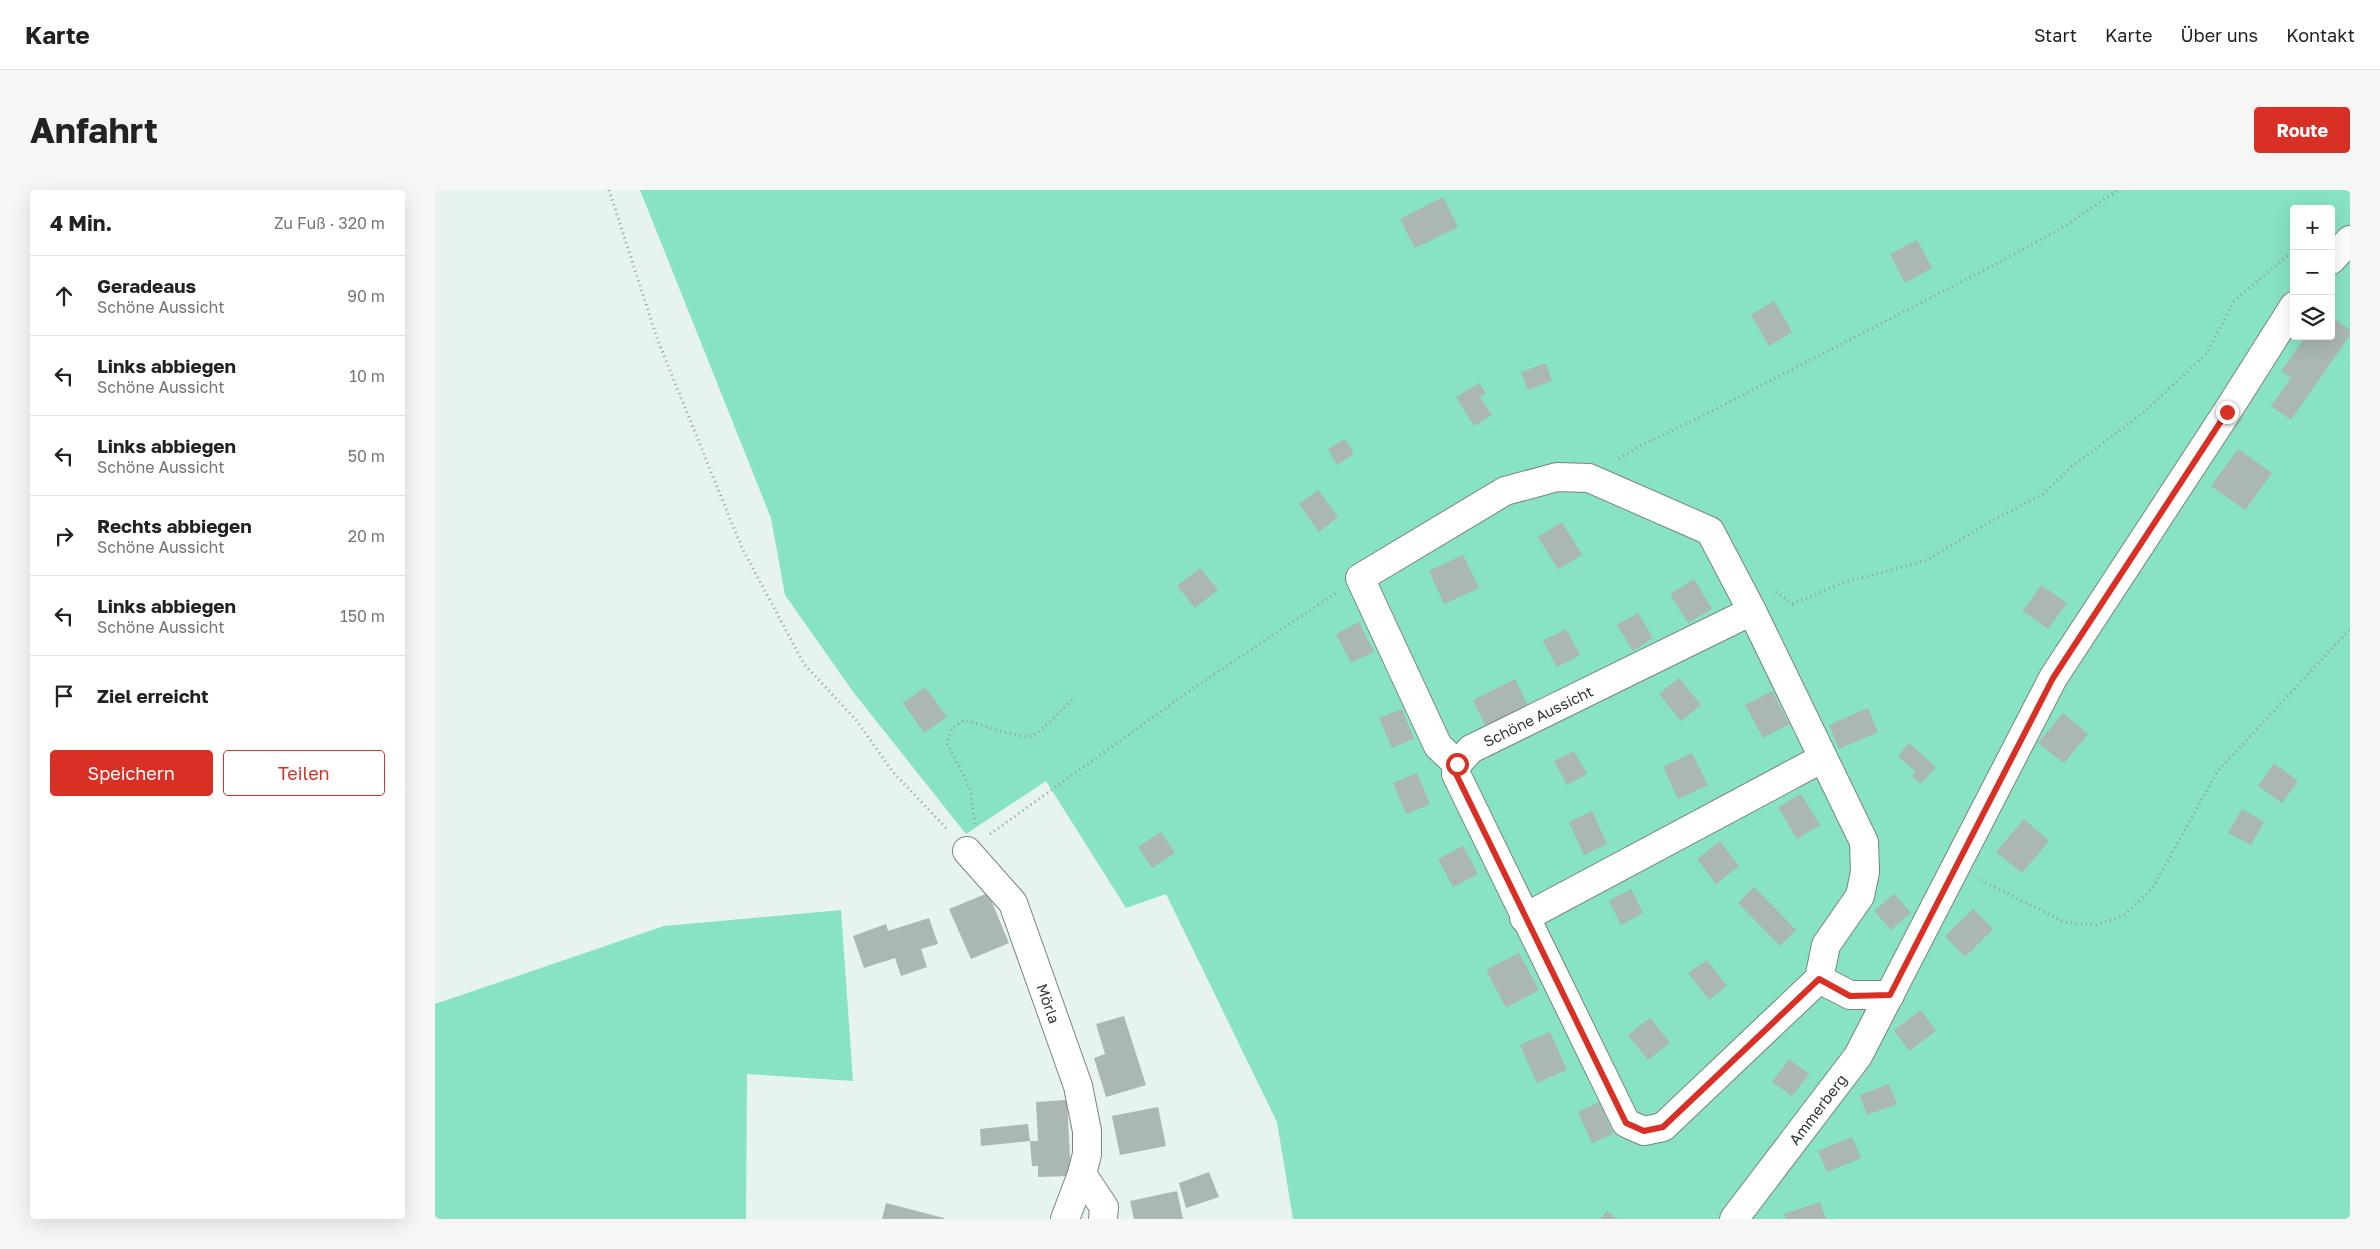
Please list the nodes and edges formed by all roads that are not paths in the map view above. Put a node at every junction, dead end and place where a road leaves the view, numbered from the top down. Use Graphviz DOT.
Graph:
graph roads {
  1 [pos="2350,240"];
  2 [pos="2335,256"];
  3 [pos="2290,312"];
  4 [pos="1752,611"];
  5 [pos="1823,758"];
  6 [pos="1457,764"];
  7 [pos="967,851"];
  8 [pos="1524,918"];
  9 [pos="1819,979"];
  10 [pos="1890,995"];
  11 [pos="1083,1174"];
  12 [pos="1065,1219"];
  13 [pos="1103,1219"];
  14 [pos="1734,1219"];
  1 -- 2 [label="street"];
  3 -- 10 [label="street"];
  4 -- 5 [label="street"];
  4 -- 6 [label="street, Schöne Aussicht"];
  4 -- 6 [label="street"];
  5 -- 8 [label="street"];
  5 -- 9 [label="street"];
  6 -- 8 [label="street"];
  7 -- 11 [label="street, Mörla"];
  8 -- 9 [label="street"];
  9 -- 10 [label="street"];
  10 -- 14 [label="street, Ammerberg"];
  11 -- 12 [label="street, Mörla"];
  11 -- 13 [label="street"];
}
